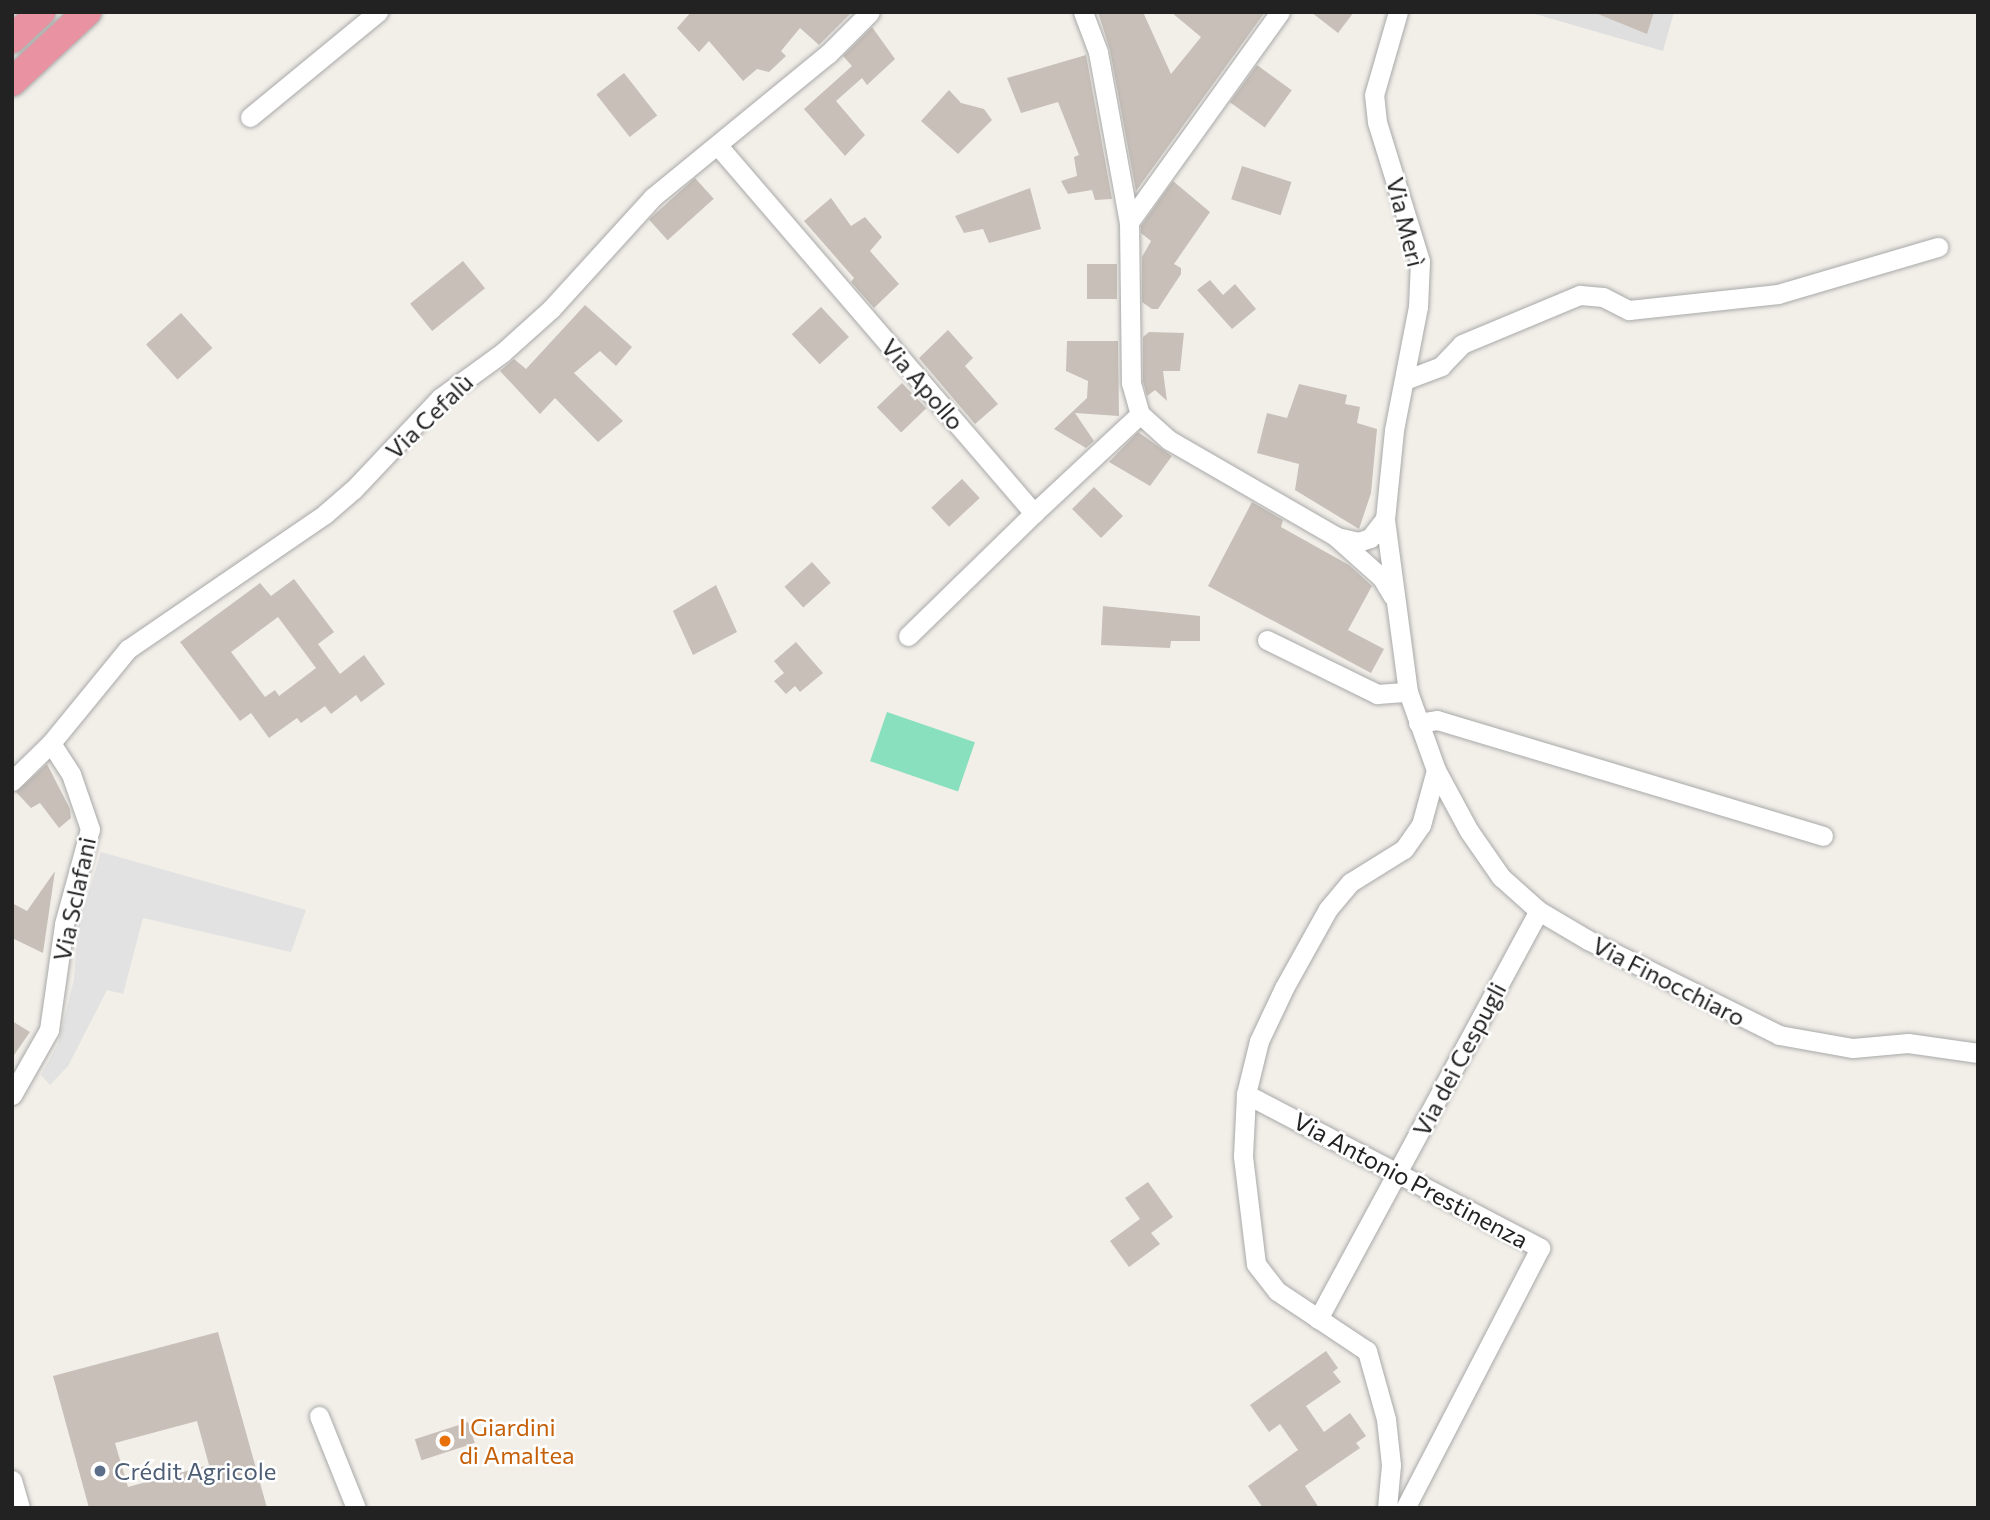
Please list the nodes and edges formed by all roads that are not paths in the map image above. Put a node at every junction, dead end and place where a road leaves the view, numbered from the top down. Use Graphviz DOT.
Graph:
graph roads {
  1 [pos="41,12"];
  2 [pos="87,12"];
  3 [pos="378,12"];
  4 [pos="870,12"];
  5 [pos="1083,12"];
  6 [pos="1280,12"];
  7 [pos="1398,12"];
  8 [pos="12,39"];
  9 [pos="12,82"];
  10 [pos="250,117"];
  11 [pos="719,147"];
  12 [pos="1129,222"];
  13 [pos="1938,247"];
  14 [pos="1405,380"];
  15 [pos="1140,414"];
  16 [pos="1034,513"];
  17 [pos="1385,519"];
  18 [pos="1335,536"];
  19 [pos="1397,603"];
  20 [pos="908,636"];
  21 [pos="1267,640"];
  22 [pos="1408,692"];
  23 [pos="1418,723"];
  24 [pos="51,743"];
  25 [pos="1436,770"];
  26 [pos="12,781"];
  27 [pos="1823,836"];
  28 [pos="1539,911"];
  29 [pos="1978,1053"];
  30 [pos="1246,1094"];
  31 [pos="12,1095"];
  32 [pos="1398,1171"];
  33 [pos="1318,1319"];
  34 [pos="319,1416"];
  35 [pos="12,1480"];
  36 [pos="17,1502"];
  37 [pos="356,1508"];
  38 [pos="1387,1508"];
  39 [pos="1405,1508"];
  1 -- 8 [label="highway"];
  2 -- 9 [label="highway"];
  3 -- 10 [label="street"];
  4 -- 11 [label="street, Via Cefalù"];
  5 -- 12 [label="street"];
  6 -- 12 [label="street"];
  7 -- 14 [label="street, Via Merì"];
  11 -- 16 [label="street, Via Apollo"];
  11 -- 24 [label="street, Via Cefalù"];
  12 -- 15 [label="street"];
  13 -- 14 [label="street"];
  14 -- 17 [label="street, Via Merì"];
  15 -- 16 [label="street"];
  15 -- 18 [label="street"];
  16 -- 20 [label="street"];
  17 -- 18 [label="street"];
  17 -- 19 [label="street, Via Merì"];
  18 -- 19 [label="street"];
  19 -- 22 [label="street, Via Finocchiaro"];
  21 -- 22 [label="street"];
  22 -- 23 [label="street, Via Finocchiaro"];
  23 -- 25 [label="street, Via Finocchiaro"];
  23 -- 27 [label="street"];
  24 -- 26 [label="street, Via Cefalù"];
  24 -- 31 [label="street, Via Sclafani"];
  25 -- 28 [label="street, Via Finocchiaro"];
  25 -- 30 [label="street"];
  28 -- 29 [label="street, Via Finocchiaro"];
  28 -- 32 [label="street, Via dei Cespugli"];
  30 -- 32 [label="street, Via Antonio Prestinenza"];
  30 -- 33 [label="street"];
  32 -- 33 [label="street, Via dei Cespugli"];
  32 -- 39 [label="street, Via Antonio Prestinenza"];
  33 -- 38 [label="street"];
  34 -- 37 [label="street"];
  35 -- 36 [label="street"];
}
